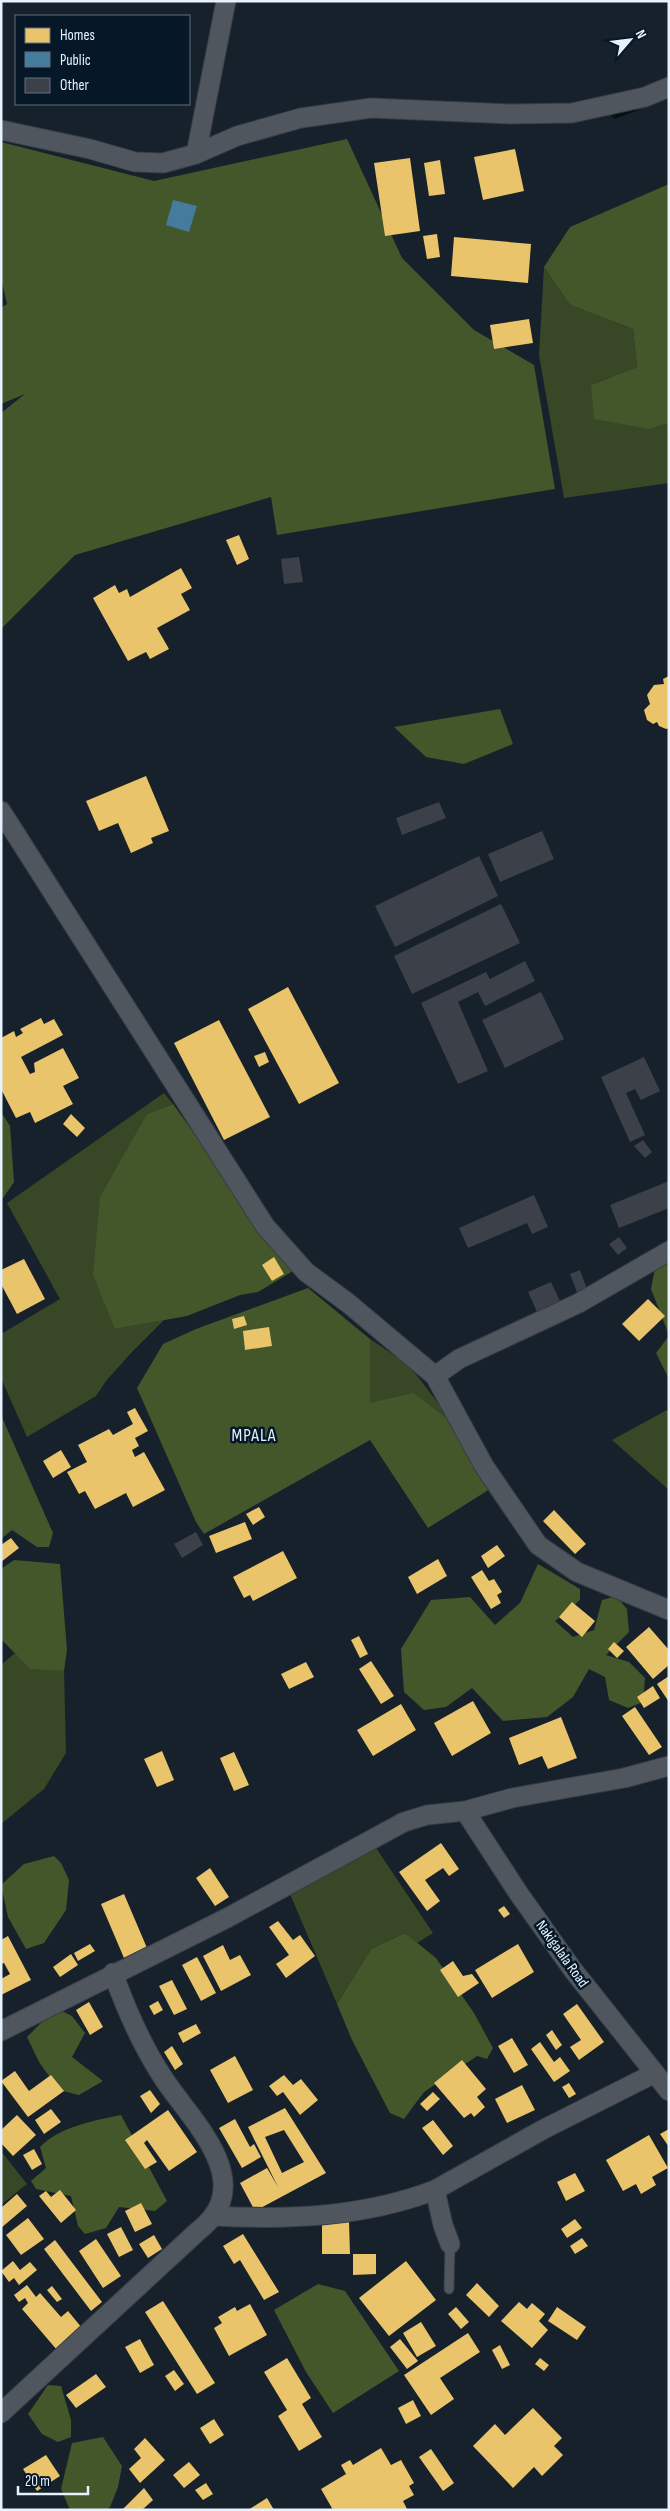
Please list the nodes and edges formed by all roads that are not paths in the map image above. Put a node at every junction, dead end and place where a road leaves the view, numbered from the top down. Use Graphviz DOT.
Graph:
graph roads {
  1 [pos="226,1"];
  2 [pos="669,88"];
  3 [pos="1,130"];
  4 [pos="196,154"];
  5 [pos="1,811"];
  6 [pos="669,1250"];
  7 [pos="435,1376"];
  8 [pos="669,1610"];
  9 [pos="669,1766"];
  10 [pos="465,1811"];
  11 [pos="113,1974"];
  12 [pos="1,2031"];
  13 [pos="655,2073"];
  14 [pos="669,2091"];
  15 [pos="435,2190"];
  16 [pos="214,2216"];
  17 [pos="450,2244"];
  18 [pos="448,2289"];
  19 [pos="1,2413"];
  1 -- 4 [label="street"];
  2 -- 4 [label="street"];
  3 -- 4 [label="street"];
  5 -- 7 [label="street"];
  6 -- 7 [label="street"];
  7 -- 8 [label="street"];
  9 -- 10 [label="street"];
  10 -- 11 [label="street"];
  10 -- 13 [label="street, Nakigalala Road"];
  11 -- 12 [label="street"];
  11 -- 16 [label="street"];
  13 -- 14 [label="street, Nakigalala Road"];
  13 -- 15 [label="street"];
  15 -- 16 [label="street"];
  15 -- 17 [label="street"];
  16 -- 19 [label="street"];
  17 -- 18 [label="lane"];
}
